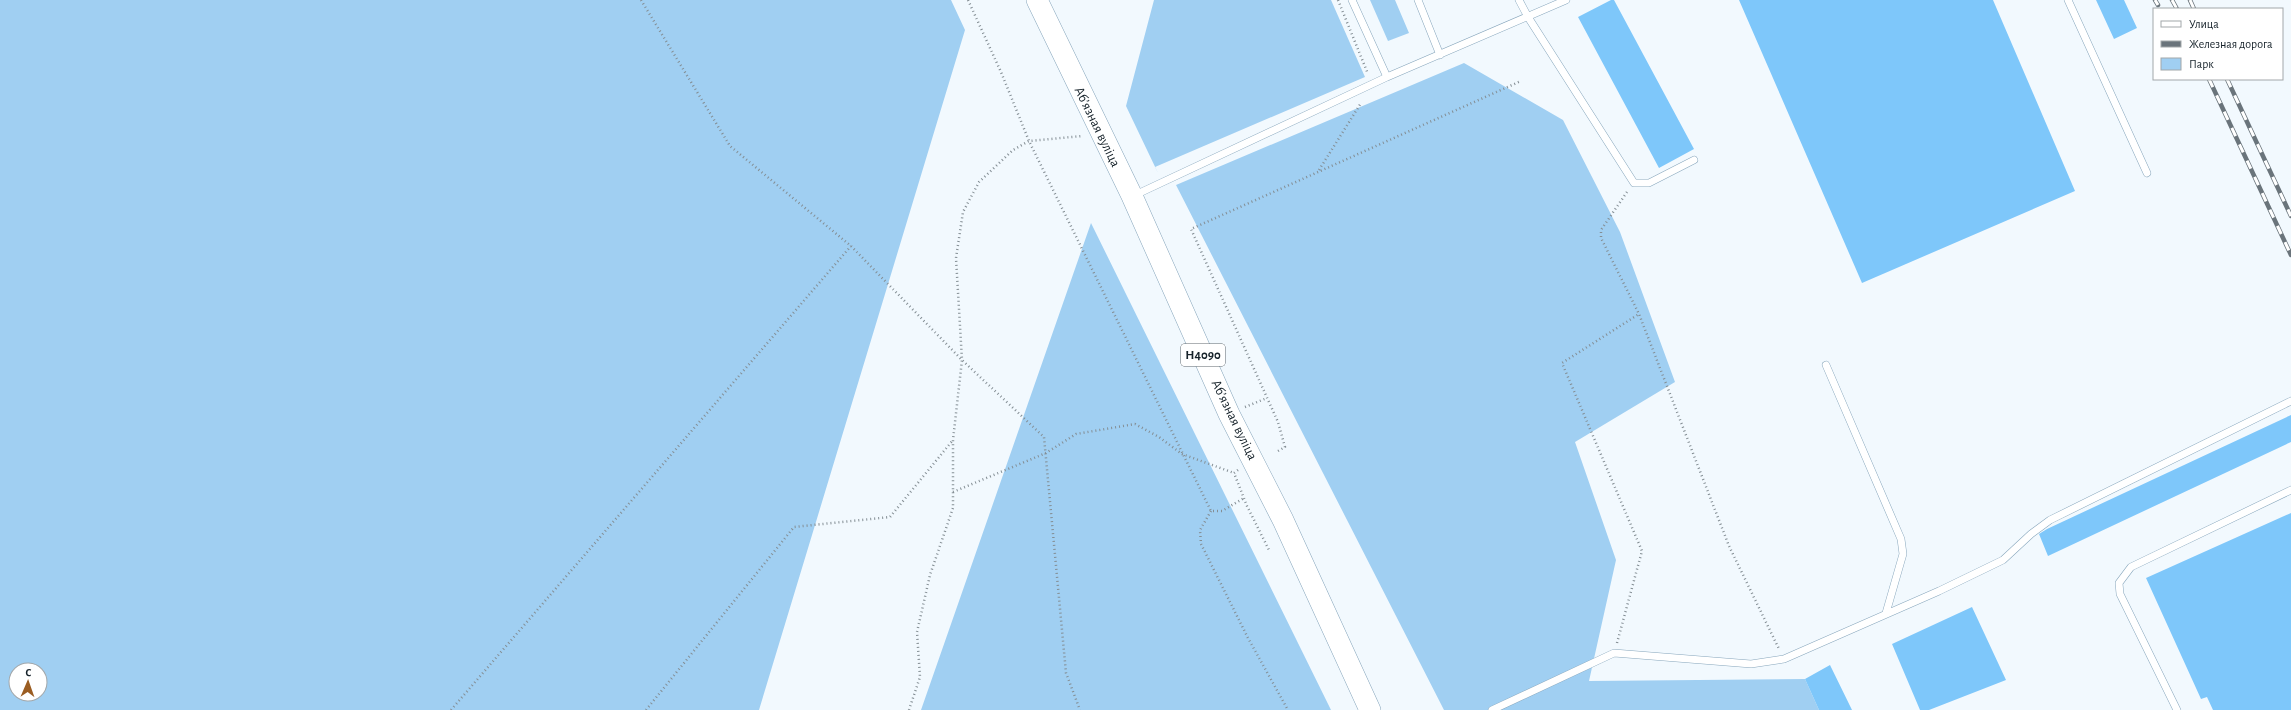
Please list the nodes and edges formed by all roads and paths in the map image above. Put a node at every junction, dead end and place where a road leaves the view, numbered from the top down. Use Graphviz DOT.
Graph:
graph roads {
  1 [pos="641,0"];
  2 [pos="968,0"];
  3 [pos="1037,0"];
  4 [pos="1338,0"];
  5 [pos="1352,0"];
  6 [pos="1418,0"];
  7 [pos="1519,0"];
  8 [pos="1566,0"];
  9 [pos="2068,0"];
  10 [pos="1528,18"];
  11 [pos="1440,55"];
  12 [pos="1387,77"];
  13 [pos="1522,81"];
  14 [pos="1372,84"];
  15 [pos="1101,135"];
  16 [pos="1029,141"];
  17 [pos="1694,160"];
  18 [pos="1319,171"];
  19 [pos="2147,173"];
  20 [pos="1634,183"];
  21 [pos="1132,196"];
  22 [pos="851,246"];
  23 [pos="1639,314"];
  24 [pos="962,360"];
  25 [pos="1826,365"];
  26 [pos="1267,398"];
  27 [pos="2291,400"];
  28 [pos="1229,414"];
  29 [pos="953,440"];
  30 [pos="1278,450"];
  31 [pos="1046,453"];
  32 [pos="1182,454"];
  33 [pos="1234,473"];
  34 [pos="2291,490"];
  35 [pos="953,492"];
  36 [pos="1244,498"];
  37 [pos="1246,506"];
  38 [pos="1211,511"];
  39 [pos="1270,552"];
  40 [pos="1886,613"];
  41 [pos="1614,653"];
  42 [pos="1784,659"];
  43 [pos="451,710"];
  44 [pos="646,710"];
  45 [pos="909,710"];
  46 [pos="1080,710"];
  47 [pos="1288,710"];
  48 [pos="1370,710"];
  49 [pos="1492,710"];
  50 [pos="2177,710"];
  1 -- 22 [label="path"];
  2 -- 16 [label="path"];
  3 -- 15 [label="main road, Абʼязная вуліца / Н4090"];
  4 -- 14 [label="path"];
  5 -- 12 [label="lane"];
  6 -- 11 [label="lane"];
  7 -- 10 [label="lane"];
  8 -- 10 [label="lane"];
  9 -- 19 [label="lane"];
  10 -- 11 [label="lane"];
  10 -- 20 [label="lane"];
  11 -- 12 [label="lane"];
  12 -- 14 [label="lane"];
  13 -- 18 [label="path"];
  14 -- 18 [label="path"];
  14 -- 21 [label="lane"];
  15 -- 16 [label="path"];
  15 -- 21 [label="main road, Абʼязная вуліца / Н4090"];
  16 -- 24 [label="path"];
  16 -- 32 [label="path"];
  17 -- 20 [label="lane"];
  18 -- 26 [label="path"];
  20 -- 23 [label="path"];
  21 -- 28 [label="main road, Абʼязная вуліца / Н4090"];
  22 -- 24 [label="path"];
  22 -- 43 [label="path"];
  23 -- 41 [label="path"];
  23 -- 42 [label="path"];
  24 -- 29 [label="path"];
  24 -- 31 [label="path"];
  25 -- 40 [label="lane"];
  26 -- 28 [label="path"];
  26 -- 30 [label="path"];
  27 -- 40 [label="lane"];
  28 -- 48 [label="main road, Абʼязная вуліца / Н4090"];
  29 -- 35 [label="path"];
  29 -- 44 [label="path"];
  31 -- 32 [label="path"];
  31 -- 35 [label="path"];
  31 -- 46 [label="path"];
  32 -- 33 [label="path"];
  32 -- 38 [label="path"];
  34 -- 50 [label="lane"];
  35 -- 45 [label="path"];
  36 -- 38 [label="path"];
  37 -- 39 [label="path"];
  38 -- 47 [label="path"];
  40 -- 42 [label="lane"];
  41 -- 42 [label="lane"];
  41 -- 49 [label="lane"];
}
